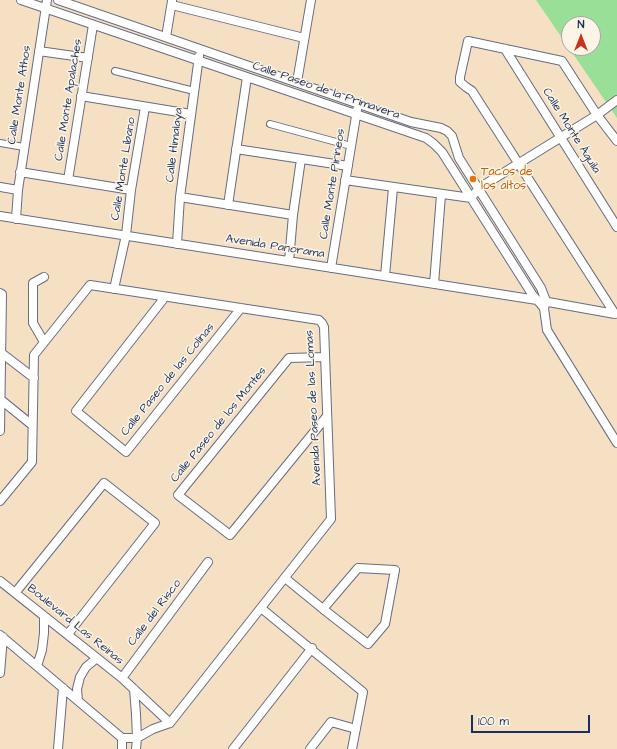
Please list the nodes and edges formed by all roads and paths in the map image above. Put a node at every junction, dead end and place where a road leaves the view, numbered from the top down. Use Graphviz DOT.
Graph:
graph roads {
  1 [pos="21,0"];
  2 [pos="58,0"];
  3 [pos="311,0"];
  4 [pos="172,2"];
  5 [pos="46,4"];
  6 [pos="93,24"];
  7 [pos="166,37"];
  8 [pos="304,38"];
  9 [pos="200,49"];
  10 [pos="505,49"];
  11 [pos="39,50"];
  12 [pos="88,58"];
  13 [pos="198,60"];
  14 [pos="115,71"];
  15 [pos="247,77"];
  16 [pos="297,82"];
  17 [pos="194,91"];
  18 [pos="82,96"];
  19 [pos="617,100"];
  20 [pos="358,103"];
  21 [pos="145,107"];
  22 [pos="191,114"];
  23 [pos="356,114"];
  24 [pos="597,115"];
  25 [pos="270,124"];
  26 [pos="435,127"];
  27 [pos="561,137"];
  28 [pos="426,138"];
  29 [pos="617,141"];
  30 [pos="454,142"];
  31 [pos="0,143"];
  32 [pos="351,146"];
  33 [pos="24,147"];
  34 [pos="236,149"];
  35 [pos="442,152"];
  36 [pos="301,159"];
  37 [pos="518,164"];
  38 [pos="348,166"];
  39 [pos="20,172"];
  40 [pos="68,180"];
  41 [pos="345,180"];
  42 [pos="0,187"];
  43 [pos="393,188"];
  44 [pos="479,188"];
  45 [pos="18,190"];
  46 [pos="131,190"];
  47 [pos="441,195"];
  48 [pos="180,197"];
  49 [pos="471,198"];
  50 [pos="228,205"];
  51 [pos="293,215"];
  52 [pos="0,216"];
  53 [pos="16,218"];
  54 [pos="617,227"];
  55 [pos="126,235"];
  56 [pos="177,244"];
  57 [pos="289,261"];
  58 [pos="331,268"];
  59 [pos="44,276"];
  60 [pos="384,276"];
  61 [pos="434,284"];
  62 [pos="114,289"];
  63 [pos="0,293"];
  64 [pos="165,297"];
  65 [pos="537,300"];
  66 [pos="545,305"];
  67 [pos="617,305"];
  68 [pos="241,308"];
  69 [pos="615,314"];
  70 [pos="44,342"];
  71 [pos="1,352"];
  72 [pos="325,357"];
  73 [pos="34,378"];
  74 [pos="0,399"];
  75 [pos="327,416"];
  76 [pos="32,425"];
  77 [pos="0,431"];
  78 [pos="617,443"];
  79 [pos="0,501"];
  80 [pos="208,562"];
  81 [pos="284,578"];
  82 [pos="0,582"];
  83 [pos="15,593"];
  84 [pos="261,608"];
  85 [pos="323,609"];
  86 [pos="44,616"];
  87 [pos="68,634"];
  88 [pos="1,636"];
  89 [pos="312,648"];
  90 [pos="97,658"];
  91 [pos="37,666"];
  92 [pos="0,673"];
  93 [pos="122,678"];
  94 [pos="63,688"];
  95 [pos="134,689"];
  96 [pos="78,700"];
  97 [pos="170,723"];
  98 [pos="356,729"];
  99 [pos="122,738"];
  100 [pos="137,738"];
  101 [pos="58,749"];
  102 [pos="122,749"];
  103 [pos="136,749"];
  104 [pos="233,749"];
  105 [pos="310,749"];
  106 [pos="352,749"];
  1 -- 5 [label="street, Calle Paseo de la Primavera"];
  2 -- 7 [label="street, Calle Paseo de la Primavera"];
  3 -- 8 [label="street"];
  4 -- 7 [label="street"];
  4 -- 8 [label="street"];
  5 -- 6 [label="street, Calle Paseo de la Primavera"];
  5 -- 11 [label="street, Calle Monte Athos"];
  6 -- 12 [label="street, Calle Monte Apalaches"];
  6 -- 13 [label="street, Calle Paseo de la Primavera"];
  7 -- 9 [label="street, Calle Paseo de la Primavera"];
  8 -- 16 [label="street"];
  9 -- 13 [label="street, Calle Himalaya"];
  9 -- 16 [label="street, Calle Paseo de la Primavera"];
  10 -- 24 [label="street"];
  10 -- 27 [label="street, Calle Monte Águila"];
  10 -- 37 [label="street"];
  11 -- 12 [label="street"];
  11 -- 33 [label="street, Calle Monte Athos"];
  12 -- 18 [label="street, Calle Monte Apalaches"];
  13 -- 15 [label="street, Calle Paseo de la Primavera"];
  13 -- 17 [label="street, Calle Himalaya"];
  14 -- 17 [label="street"];
  15 -- 23 [label="street, Calle Paseo de la Primavera"];
  15 -- 34 [label="street"];
  16 -- 20 [label="street, Calle Paseo de la Primavera"];
  17 -- 22 [label="street, Calle Himalaya"];
  18 -- 21 [label="street"];
  18 -- 40 [label="street, Calle Monte Apalaches"];
  19 -- 24 [label="street"];
  20 -- 23 [label="street, Calle Monte Pirineos"];
  20 -- 26 [label="street, Calle Paseo de la Primavera"];
  21 -- 22 [label="street"];
  21 -- 46 [label="street, Calle Monte Líbano"];
  22 -- 48 [label="street, Calle Himalaya"];
  23 -- 28 [label="street, Calle Paseo de la Primavera"];
  23 -- 32 [label="street, Calle Monte Pirineos"];
  24 -- 27 [label="street"];
  24 -- 29 [label="street"];
  25 -- 32 [label="street"];
  26 -- 28 [label="street"];
  26 -- 30 [label="street, Calle Paseo de la Primavera"];
  27 -- 37 [label="street"];
  27 -- 54 [label="street, Calle Monte Águila"];
  28 -- 35 [label="street, Calle Paseo de la Primavera"];
  30 -- 35 [label="street"];
  30 -- 44 [label="street, Calle Paseo de la Primavera"];
  31 -- 33 [label="street"];
  32 -- 38 [label="street, Calle Monte Pirineos"];
  33 -- 39 [label="street, Calle Monte Athos"];
  34 -- 36 [label="street"];
  34 -- 50 [label="street"];
  35 -- 49 [label="street, Calle Paseo de la Primavera"];
  36 -- 38 [label="street"];
  36 -- 51 [label="street"];
  37 -- 44 [label="street"];
  37 -- 69 [label="street"];
  38 -- 41 [label="street, Calle Monte Pirineos"];
  39 -- 40 [label="street"];
  39 -- 45 [label="street, Calle Monte Athos"];
  40 -- 46 [label="street"];
  41 -- 43 [label="street"];
  41 -- 58 [label="street, Calle Monte Pirineos"];
  42 -- 45 [label="street"];
  43 -- 47 [label="street"];
  43 -- 60 [label="street"];
  44 -- 49 [label="street"];
  44 -- 66 [label="street, Calle Paseo de la Primavera"];
  45 -- 53 [label="street, Calle Monte Athos"];
  46 -- 55 [label="street, Calle Monte Líbano"];
  47 -- 49 [label="street"];
  47 -- 61 [label="street"];
  48 -- 50 [label="street"];
  48 -- 56 [label="street, Calle Himalaya"];
  49 -- 65 [label="street, Calle Paseo de la Primavera"];
  50 -- 51 [label="street"];
  51 -- 57 [label="street"];
  52 -- 53 [label="street, Avenida Panorama"];
  53 -- 55 [label="street, Avenida Panorama"];
  55 -- 56 [label="street, Avenida Panorama"];
  55 -- 62 [label="street, Calle Monte Líbano"];
  56 -- 57 [label="street, Avenida Panorama"];
  57 -- 58 [label="street, Avenida Panorama"];
  58 -- 60 [label="street, Avenida Panorama"];
  59 -- 70 [label="street"];
  60 -- 61 [label="street, Avenida Panorama"];
  61 -- 65 [label="street, Avenida Panorama"];
  62 -- 64 [label="street, Avenida Paseo de las Lomas"];
  62 -- 70 [label="street, Avenida Paseo de las Lomas"];
  63 -- 71 [label="street"];
  64 -- 68 [label="street, Avenida Paseo de las Lomas"];
  64 -- 68 [label="street, Calle Paseo de las Colinas"];
  65 -- 66 [label="street, Avenida Panorama"];
  66 -- 69 [label="street, Avenida Panorama"];
  66 -- 78 [label="street, Calle Paseo de la Primavera"];
  67 -- 69 [label="street"];
  68 -- 72 [label="street, Avenida Paseo de las Lomas"];
  70 -- 73 [label="street, Avenida Paseo de las Lomas"];
  71 -- 73 [label="street"];
  71 -- 74 [label="street"];
  72 -- 75 [label="street, Avenida Paseo de las Lomas"];
  72 -- 75 [label="street, Calle Paseo de los Montes"];
  73 -- 76 [label="street, Avenida Paseo de las Lomas"];
  74 -- 76 [label="street"];
  74 -- 77 [label="street"];
  75 -- 81 [label="street, Avenida Paseo de las Lomas"];
  76 -- 79 [label="street, Avenida Paseo de las Lomas"];
  80 -- 93 [label="street, Calle del Risco"];
  81 -- 84 [label="street, Avenida Paseo de las Lomas"];
  81 -- 85 [label="street"];
  82 -- 83 [label="street, Boulevard Las Reinas"];
  83 -- 86 [label="street, Boulevard Las Reinas"];
  83 -- 87 [label="street"];
  84 -- 89 [label="street"];
  84 -- 97 [label="street, Avenida Paseo de las Lomas"];
  85 -- 85 [label="street"];
  86 -- 87 [label="street, Boulevard Las Reinas"];
  86 -- 91 [label="street"];
  87 -- 90 [label="street, Boulevard Las Reinas"];
  88 -- 91 [label="street"];
  88 -- 92 [label="street"];
  89 -- 98 [label="street"];
  89 -- 104 [label="street"];
  90 -- 93 [label="street, Boulevard Las Reinas"];
  90 -- 96 [label="street"];
  91 -- 94 [label="street"];
  93 -- 95 [label="street, Boulevard Las Reinas"];
  94 -- 96 [label="street"];
  94 -- 101 [label="street"];
  95 -- 97 [label="street, Boulevard Las Reinas"];
  95 -- 100 [label="street"];
  96 -- 99 [label="street"];
  97 -- 100 [label="street"];
  98 -- 105 [label="street"];
  98 -- 106 [label="street"];
  99 -- 100 [label="street"];
  99 -- 102 [label="street"];
  100 -- 103 [label="street"];
}
